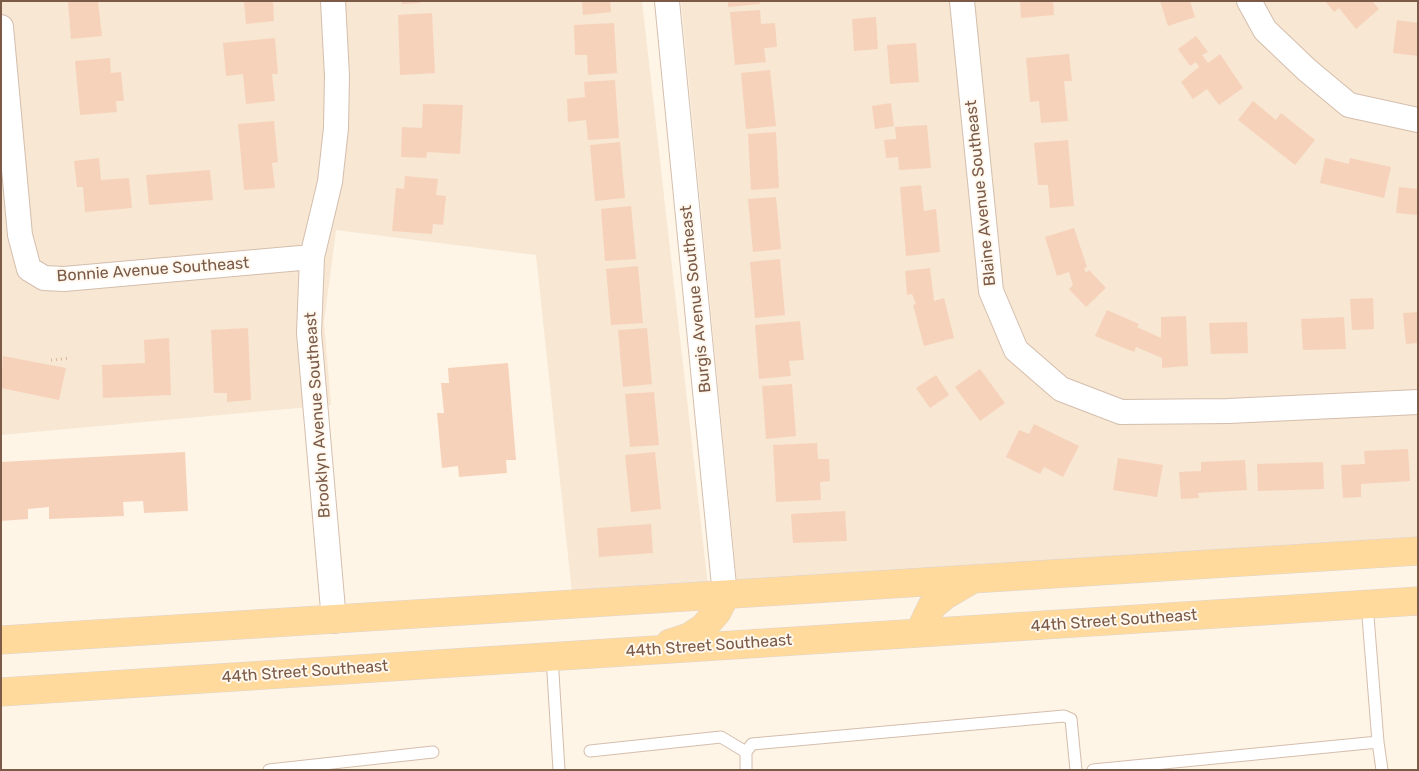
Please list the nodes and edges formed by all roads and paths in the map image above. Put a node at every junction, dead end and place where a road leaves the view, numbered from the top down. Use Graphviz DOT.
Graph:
graph roads {
  1 [pos="333,1"];
  2 [pos="667,1"];
  3 [pos="962,1"];
  4 [pos="1249,1"];
  5 [pos="1,27"];
  6 [pos="1418,120"];
  7 [pos="312,257"];
  8 [pos="70,358"];
  9 [pos="51,360"];
  10 [pos="1418,402"];
  11 [pos="1418,551"];
  12 [pos="972,580"];
  13 [pos="726,596"];
  14 [pos="1418,601"];
  15 [pos="1367,604"];
  16 [pos="334,621"];
  17 [pos="919,633"];
  18 [pos="1,640"];
  19 [pos="647,651"];
  20 [pos="552,656"];
  21 [pos="1,692"];
  22 [pos="1378,742"];
  23 [pos="433,752"];
  24 [pos="590,752"];
  25 [pos="746,752"];
  26 [pos="269,770"];
  27 [pos="558,770"];
  28 [pos="746,770"];
  29 [pos="1076,770"];
  30 [pos="1093,770"];
  31 [pos="1382,770"];
  1 -- 7 [label="street, Brooklyn Avenue Southeast"];
  2 -- 13 [label="street, Burgis Avenue Southeast"];
  3 -- 10 [label="street, Blaine Avenue Southeast"];
  4 -- 6 [label="street"];
  5 -- 7 [label="street, Bonnie Avenue Southeast"];
  7 -- 16 [label="street, Brooklyn Avenue Southeast"];
  8 -- 9 [label="path"];
  11 -- 12 [label="main road"];
  12 -- 13 [label="main road"];
  12 -- 17 [label="main road"];
  13 -- 16 [label="main road"];
  13 -- 19 [label="main road"];
  14 -- 15 [label="main road, 44th Street Southeast"];
  15 -- 17 [label="main road, 44th Street Southeast"];
  15 -- 22 [label="lane"];
  16 -- 18 [label="main road"];
  17 -- 19 [label="main road, 44th Street Southeast"];
  19 -- 20 [label="main road, 44th Street Southeast"];
  20 -- 21 [label="main road, 44th Street Southeast"];
  20 -- 27 [label="lane"];
  22 -- 30 [label="lane"];
  22 -- 31 [label="lane"];
  23 -- 26 [label="lane"];
  24 -- 25 [label="lane"];
  25 -- 28 [label="lane"];
  25 -- 29 [label="lane"];
}
